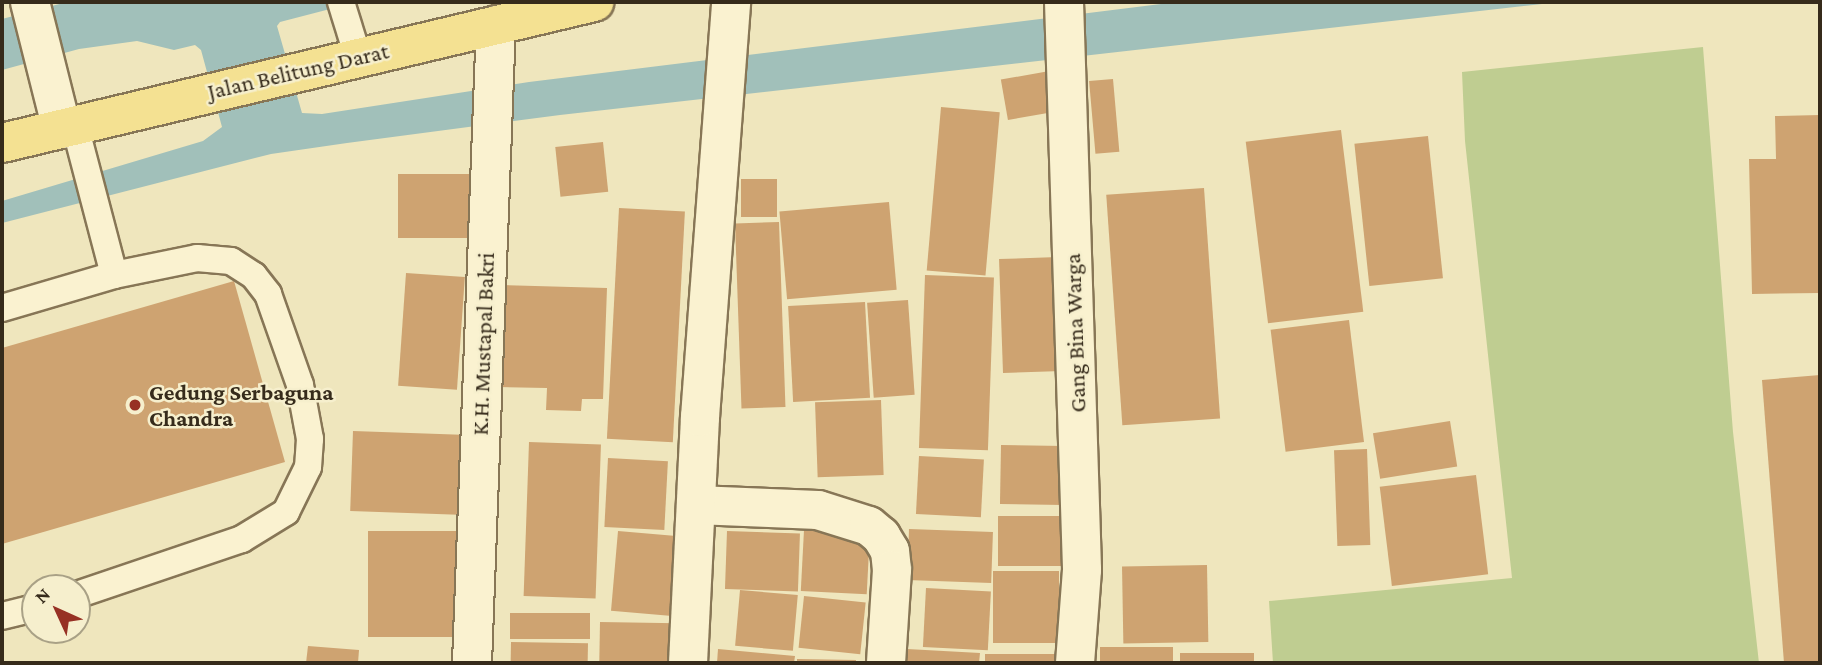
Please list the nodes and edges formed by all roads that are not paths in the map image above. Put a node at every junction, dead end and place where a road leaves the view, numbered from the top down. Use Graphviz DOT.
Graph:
graph roads {
  1 [pos="30,2"];
  2 [pos="342,2"];
  3 [pos="594,2"];
  4 [pos="731,2"];
  5 [pos="1064,2"];
  6 [pos="496,25"];
  7 [pos="344,60"];
  8 [pos="68,128"];
  9 [pos="2,144"];
  10 [pos="114,275"];
  11 [pos="2,309"];
  12 [pos="696,505"];
  13 [pos="91,590"];
  14 [pos="21,611"];
  15 [pos="2,615"];
  16 [pos="472,663"];
  17 [pos="688,663"];
  18 [pos="886,663"];
  19 [pos="1075,663"];
  1 -- 8 [label="street"];
  2 -- 7 [label="lane"];
  3 -- 6 [label="main road, Jalan Belitung Darat"];
  4 -- 12 [label="street"];
  5 -- 19 [label="street, Gang Bina Warga"];
  6 -- 7 [label="main road, Jalan Belitung Darat"];
  6 -- 16 [label="street, K.H. Mustapal Bakri"];
  7 -- 8 [label="main road, Jalan Belitung Darat"];
  8 -- 9 [label="main road, Jalan Belitung Darat"];
  8 -- 10 [label="lane"];
  10 -- 11 [label="lane"];
  10 -- 13 [label="lane"];
  12 -- 17 [label="street"];
  12 -- 18 [label="street"];
  14 -- 15 [label="lane"];
}
